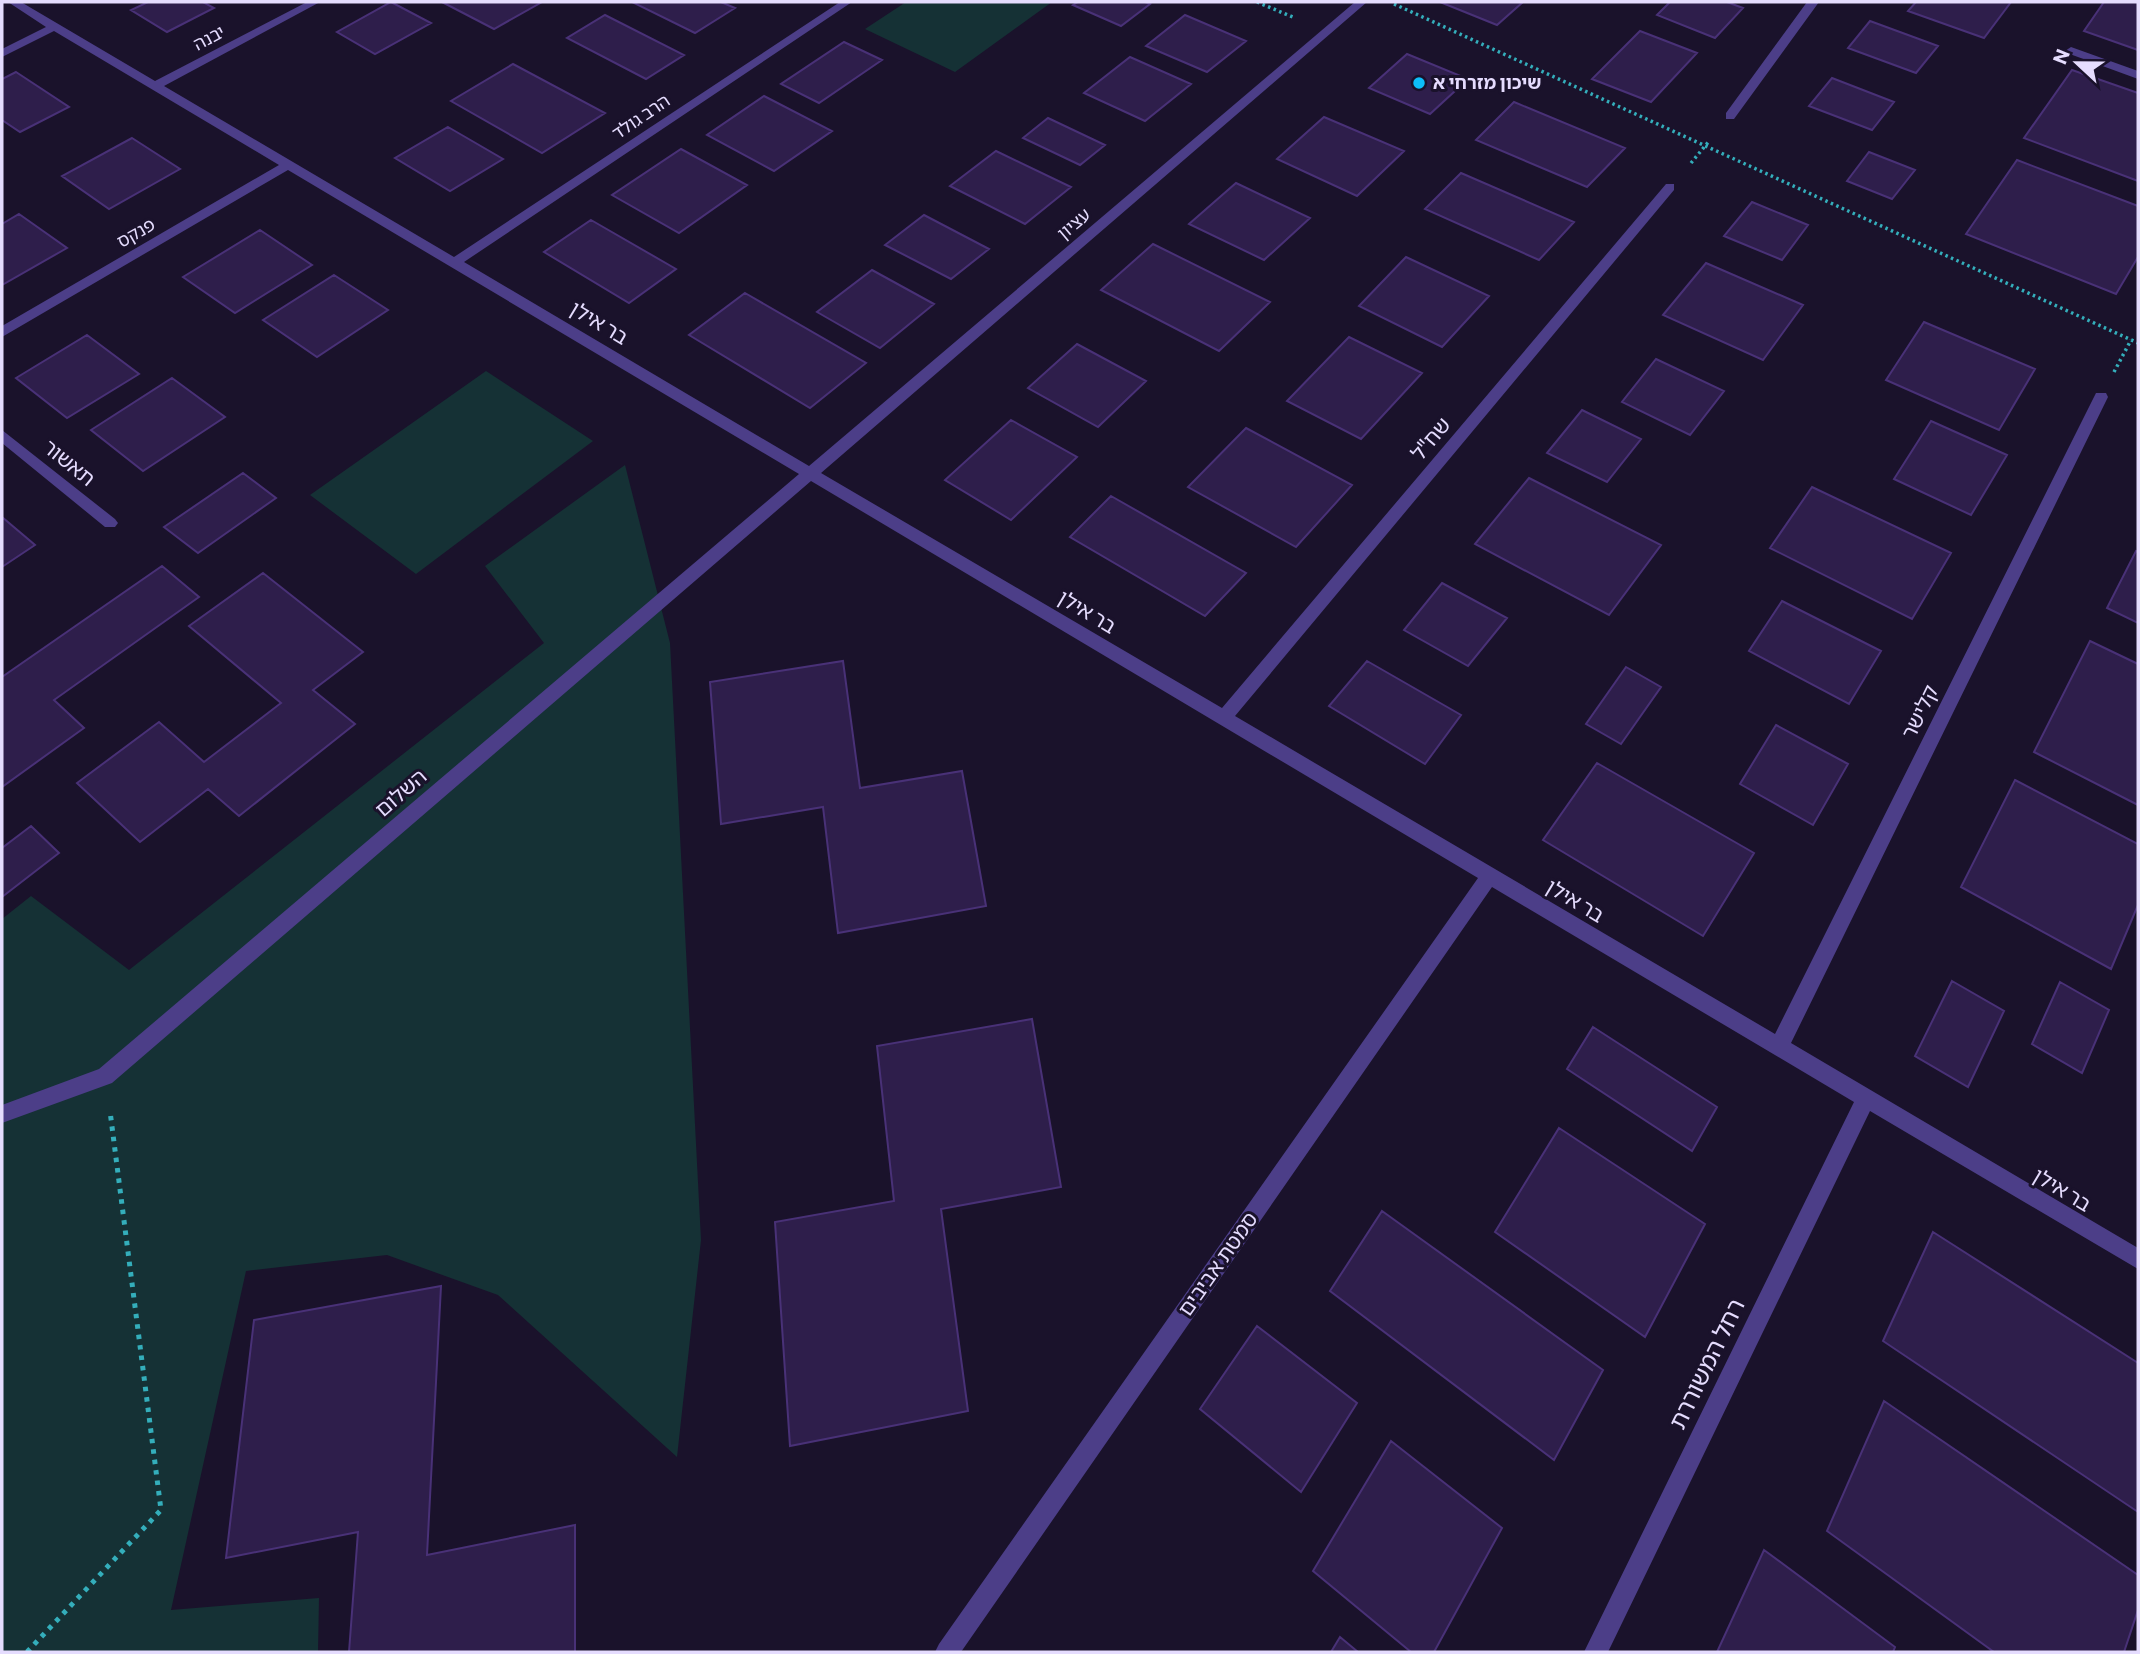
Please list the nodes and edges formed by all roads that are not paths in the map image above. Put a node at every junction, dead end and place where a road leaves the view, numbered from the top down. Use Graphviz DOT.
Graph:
graph roads {
  1 [pos="13,2"];
  2 [pos="315,2"];
  3 [pos="847,2"];
  4 [pos="1362,2"];
  5 [pos="1813,2"];
  6 [pos="54,27"];
  7 [pos="2071,51"];
  8 [pos="2,54"];
  9 [pos="2138,75"];
  10 [pos="157,85"];
  11 [pos="1730,116"];
  12 [pos="289,164"];
  13 [pos="1670,187"];
  14 [pos="455,262"];
  15 [pos="2,332"];
  16 [pos="2101,397"];
  17 [pos="2,435"];
  18 [pos="810,472"];
  19 [pos="110,523"];
  20 [pos="1224,718"];
  21 [pos="1490,875"];
  22 [pos="1779,1046"];
  23 [pos="1867,1098"];
  24 [pos="2,1114"];
  25 [pos="2138,1259"];
  26 [pos="947,1652"];
  27 [pos="1596,1652"];
  1 -- 6 [label="street, בר אילן"];
  2 -- 10 [label="street, יבנה"];
  3 -- 14 [label="street, הרב גולד"];
  4 -- 18 [label="street, עציון"];
  5 -- 11 [label="street"];
  6 -- 8 [label="street"];
  6 -- 10 [label="street, בר אילן"];
  7 -- 9 [label="street"];
  10 -- 12 [label="street, בר אילן"];
  12 -- 14 [label="street, בר אילן"];
  12 -- 15 [label="street, פנקס"];
  13 -- 20 [label="street, שח\"ל"];
  14 -- 18 [label="street, בר אילן"];
  16 -- 22 [label="street, קלישר"];
  17 -- 19 [label="street, תאשור"];
  18 -- 20 [label="street, בר אילן"];
  18 -- 24 [label="street, השלום"];
  20 -- 21 [label="street, בר אילן"];
  21 -- 22 [label="street, בר אילן"];
  21 -- 26 [label="street, סמטת אביבים"];
  22 -- 23 [label="street, בר אילן"];
  23 -- 25 [label="street, בר אילן"];
  23 -- 27 [label="street, רחל המשוררת"];
}
